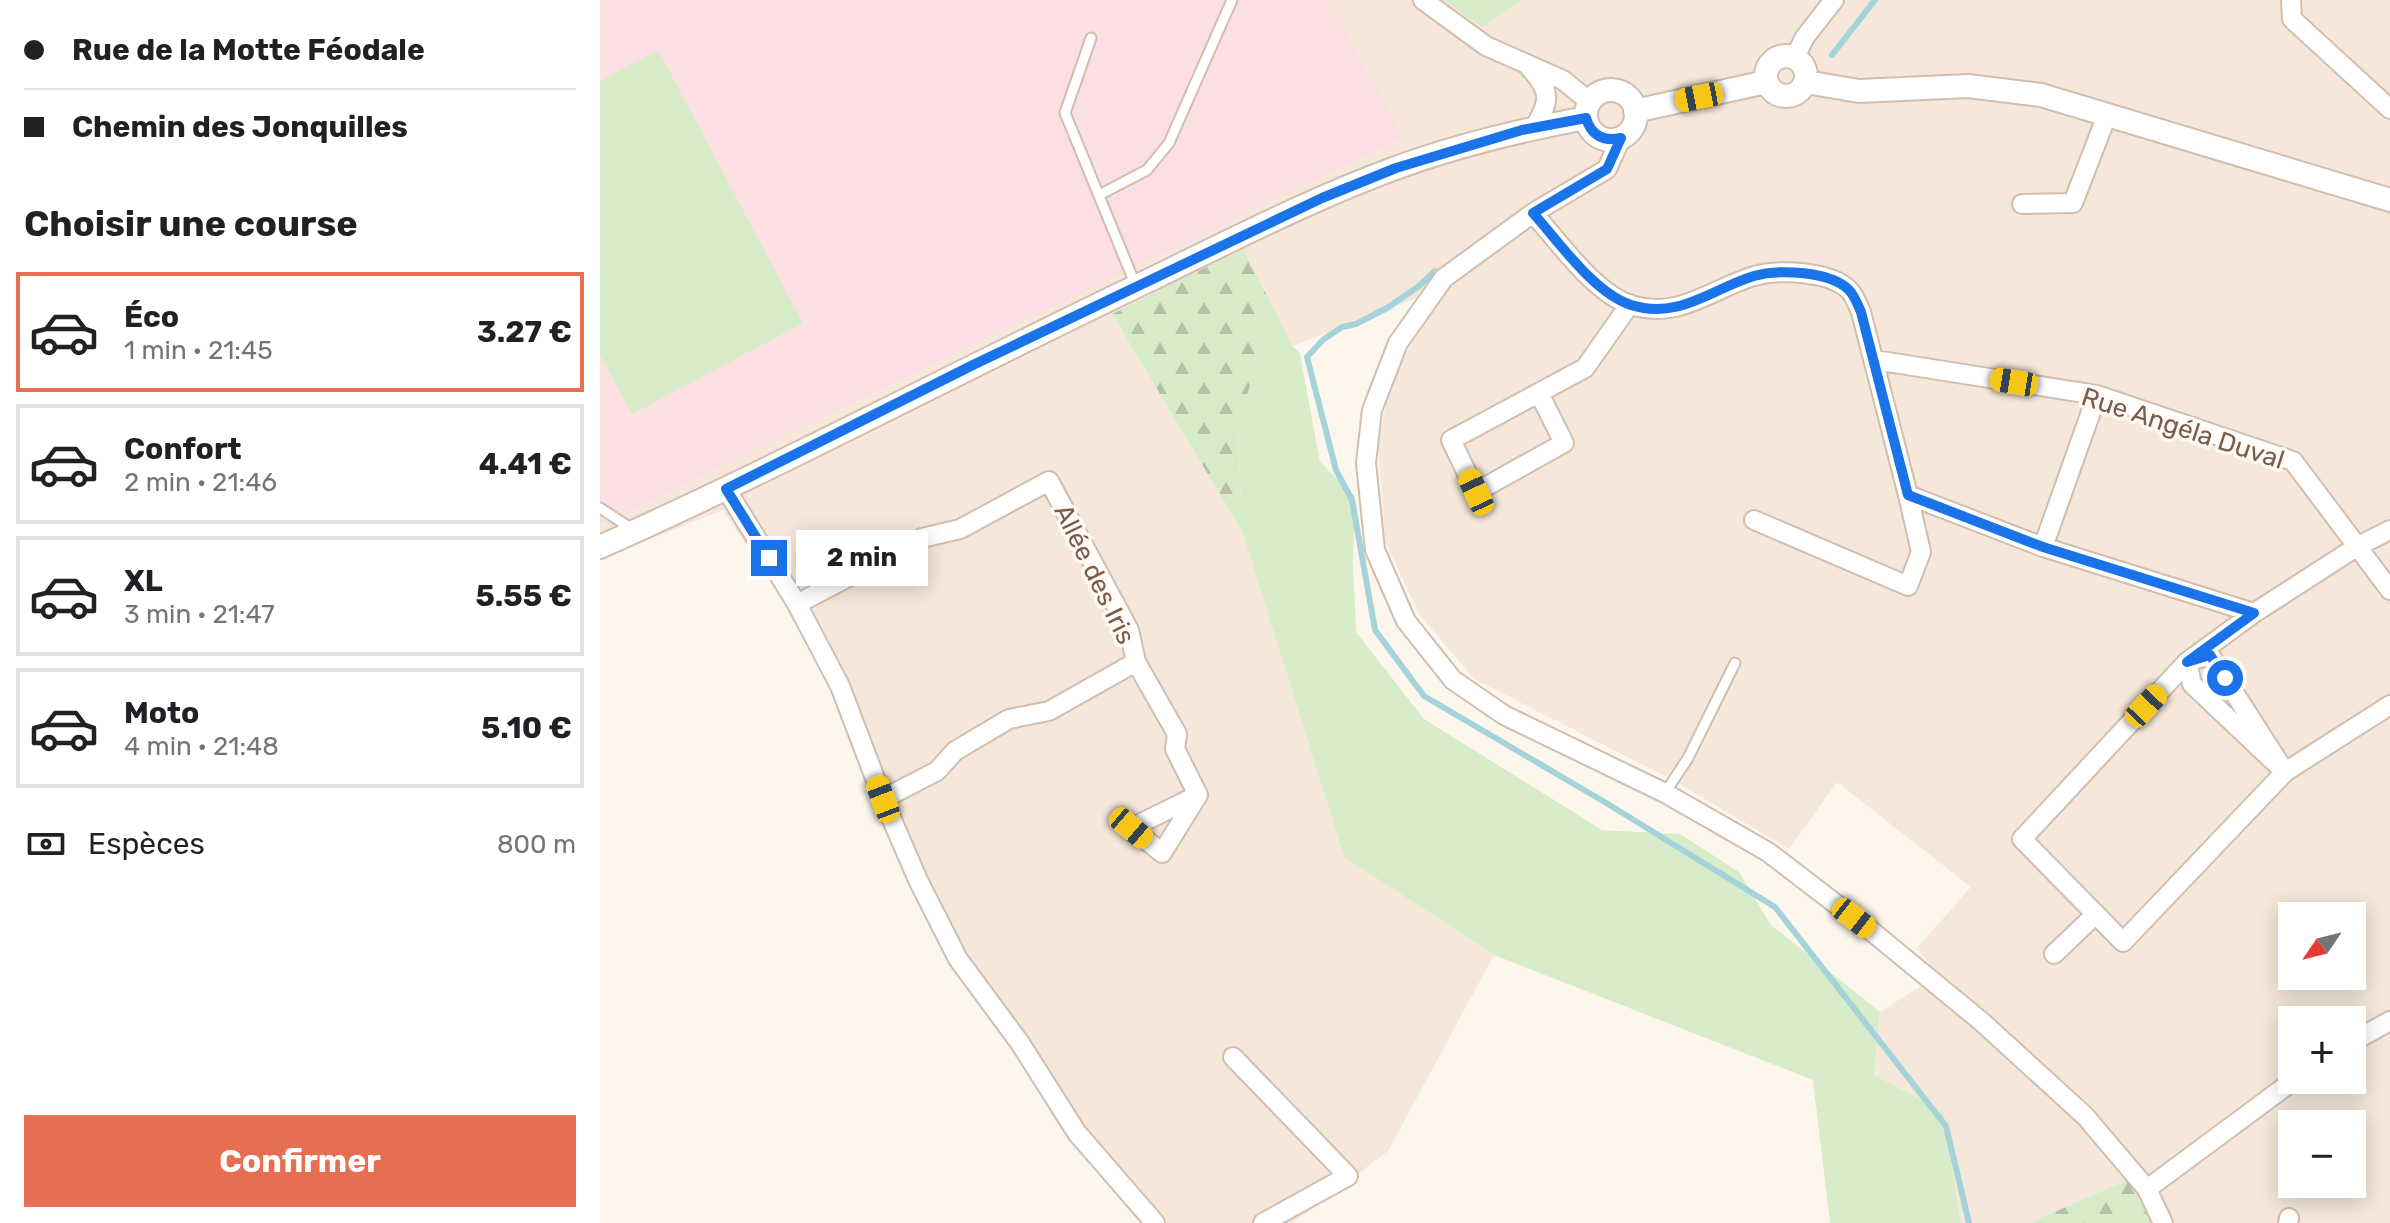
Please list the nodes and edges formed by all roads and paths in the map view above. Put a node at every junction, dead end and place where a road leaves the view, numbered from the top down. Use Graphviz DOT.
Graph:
graph roads {
  1 [pos="1232,0"];
  2 [pos="1423,0"];
  3 [pos="1834,0"];
  4 [pos="2291,0"];
  5 [pos="1091,38"];
  6 [pos="1795,57"];
  7 [pos="1529,67"];
  8 [pos="1766,82"];
  9 [pos="1806,82"];
  10 [pos="2390,109"];
  11 [pos="1588,110"];
  12 [pos="1635,111"];
  13 [pos="2107,115"];
  14 [pos="1534,128"];
  15 [pos="1621,138"];
  16 [pos="1099,195"];
  17 [pos="2390,200"];
  18 [pos="2022,204"];
  19 [pos="1533,213"];
  20 [pos="1136,286"];
  21 [pos="1630,304"];
  22 [pos="1875,360"];
  23 [pos="1539,393"];
  24 [pos="2097,395"];
  25 [pos="726,489"];
  26 [pos="1908,495"];
  27 [pos="600,508"];
  28 [pos="1754,520"];
  29 [pos="2390,530"];
  30 [pos="635,531"];
  31 [pos="2358,546"];
  32 [pos="600,547"];
  33 [pos="2043,547"];
  34 [pos="2390,590"];
  35 [pos="797,604"];
  36 [pos="2254,613"];
  37 [pos="1136,662"];
  38 [pos="2187,662"];
  39 [pos="1735,663"];
  40 [pos="2390,705"];
  41 [pos="2285,772"];
  42 [pos="1665,793"];
  43 [pos="1198,795"];
  44 [pos="883,799"];
  45 [pos="2096,914"];
  46 [pos="2054,954"];
  47 [pos="2390,1021"];
  48 [pos="2366,1034"];
  49 [pos="1233,1057"];
  50 [pos="2278,1092"];
  51 [pos="2147,1189"];
  52 [pos="1155,1223"];
  53 [pos="1263,1223"];
  54 [pos="2163,1223"];
  1 -- 16 [label="lane"];
  2 -- 7 [label="street"];
  3 -- 6 [label="street"];
  4 -- 10 [label="street"];
  5 -- 16 [label="lane"];
  6 -- 8 [label="street"];
  6 -- 9 [label="street"];
  7 -- 11 [label="street"];
  7 -- 14 [label="street"];
  8 -- 9 [label="street"];
  8 -- 12 [label="street"];
  9 -- 13 [label="street"];
  11 -- 12 [label="street"];
  11 -- 14 [label="street"];
  11 -- 15 [label="street"];
  12 -- 15 [label="street"];
  13 -- 17 [label="street"];
  13 -- 18 [label="street"];
  14 -- 20 [label="street"];
  15 -- 19 [label="street"];
  16 -- 20 [label="lane"];
  19 -- 21 [label="street"];
  19 -- 42 [label="street"];
  20 -- 25 [label="street"];
  21 -- 22 [label="street"];
  21 -- 23 [label="street"];
  22 -- 24 [label="street, Rue Angéla Duval"];
  22 -- 26 [label="street"];
  23 -- 23 [label="street"];
  24 -- 31 [label="street, Rue Angéla Duval"];
  24 -- 33 [label="street"];
  25 -- 30 [label="street"];
  25 -- 35 [label="street"];
  26 -- 28 [label="street"];
  26 -- 33 [label="street"];
  27 -- 30 [label="lane"];
  29 -- 31 [label="street"];
  30 -- 32 [label="street"];
  31 -- 34 [label="street, Rue Angéla Duval"];
  31 -- 36 [label="street"];
  33 -- 36 [label="street"];
  35 -- 37 [label="street, Allée des Iris"];
  35 -- 44 [label="street"];
  36 -- 38 [label="street"];
  37 -- 43 [label="street, Allée des Iris"];
  37 -- 44 [label="street, Allée des Iris"];
  38 -- 41 [label="street"];
  38 -- 41 [label="street"];
  38 -- 45 [label="street"];
  39 -- 42 [label="lane"];
  40 -- 41 [label="street"];
  41 -- 45 [label="street"];
  42 -- 51 [label="street"];
  44 -- 52 [label="street"];
  45 -- 46 [label="street"];
  47 -- 48 [label="street"];
  49 -- 53 [label="street"];
  50 -- 51 [label="street"];
  51 -- 54 [label="street"];
}
